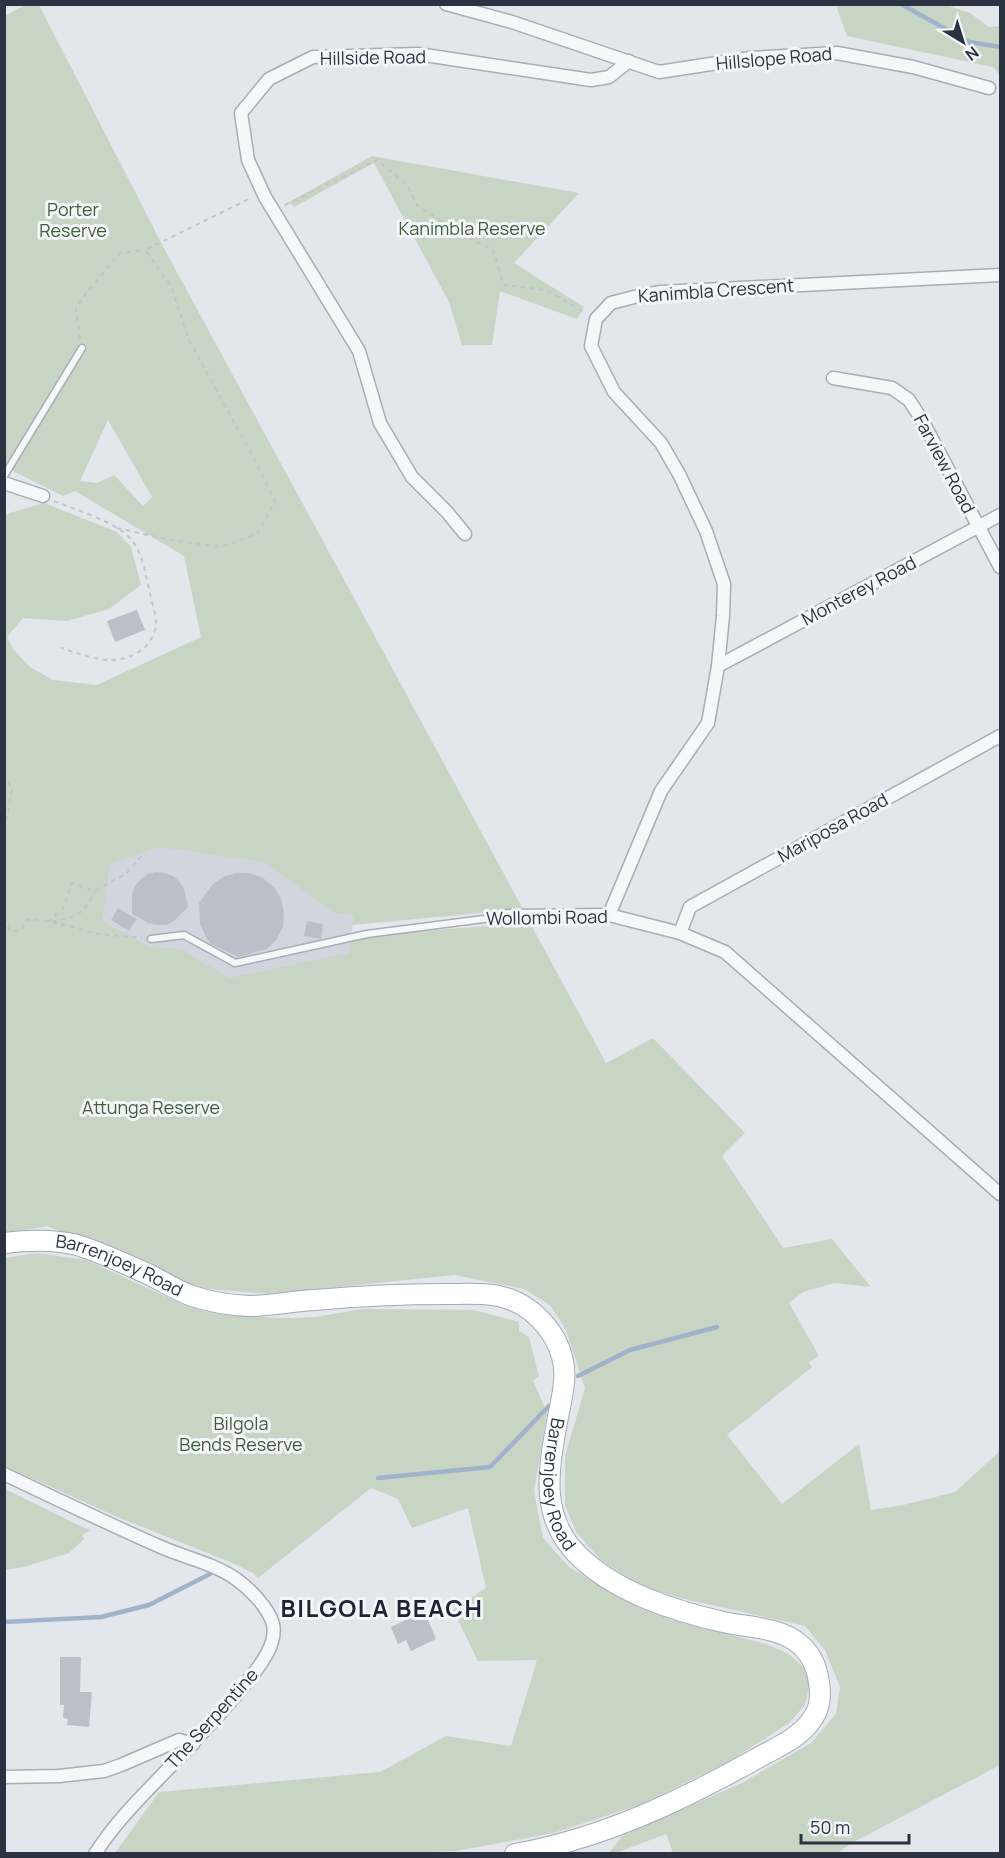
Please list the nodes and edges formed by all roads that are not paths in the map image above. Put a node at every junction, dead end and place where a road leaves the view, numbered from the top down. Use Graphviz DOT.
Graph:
graph roads {
  1 [pos="446,4"];
  2 [pos="629,61"];
  3 [pos="989,88"];
  4 [pos="1000,275"];
  5 [pos="82,348"];
  6 [pos="832,378"];
  7 [pos="4,476"];
  8 [pos="4,483"];
  9 [pos="43,496"];
  10 [pos="1000,515"];
  11 [pos="978,527"];
  12 [pos="465,534"];
  13 [pos="1000,567"];
  14 [pos="718,666"];
  15 [pos="1000,736"];
  16 [pos="609,915"];
  17 [pos="507,916"];
  18 [pos="680,933"];
  19 [pos="151,939"];
  20 [pos="1000,1194"];
  21 [pos="4,1243"];
  22 [pos="4,1474"];
  23 [pos="193,1744"];
  24 [pos="4,1777"];
  25 [pos="95,1854"];
  26 [pos="515,1854"];
  1 -- 2 [label="street"];
  2 -- 3 [label="street, Hillslope Road"];
  2 -- 12 [label="street, Hillside Road"];
  4 -- 14 [label="street, Kanimbla Crescent"];
  5 -- 7 [label="lane"];
  6 -- 11 [label="street, Farview Road"];
  8 -- 9 [label="street"];
  10 -- 11 [label="street, Monterey Road"];
  11 -- 13 [label="street, Farview Road"];
  11 -- 14 [label="street, Monterey Road"];
  14 -- 16 [label="street"];
  15 -- 18 [label="street, Mariposa Road"];
  16 -- 17 [label="street, Wollombi Road"];
  16 -- 18 [label="street, Wollombi Road"];
  17 -- 19 [label="lane, Wollombi Road"];
  18 -- 20 [label="street, Wollombi Road"];
  21 -- 26 [label="main road, Barrenjoey Road"];
  22 -- 23 [label="street, The Serpentine"];
  23 -- 24 [label="street"];
  23 -- 25 [label="street, The Serpentine"];
}
